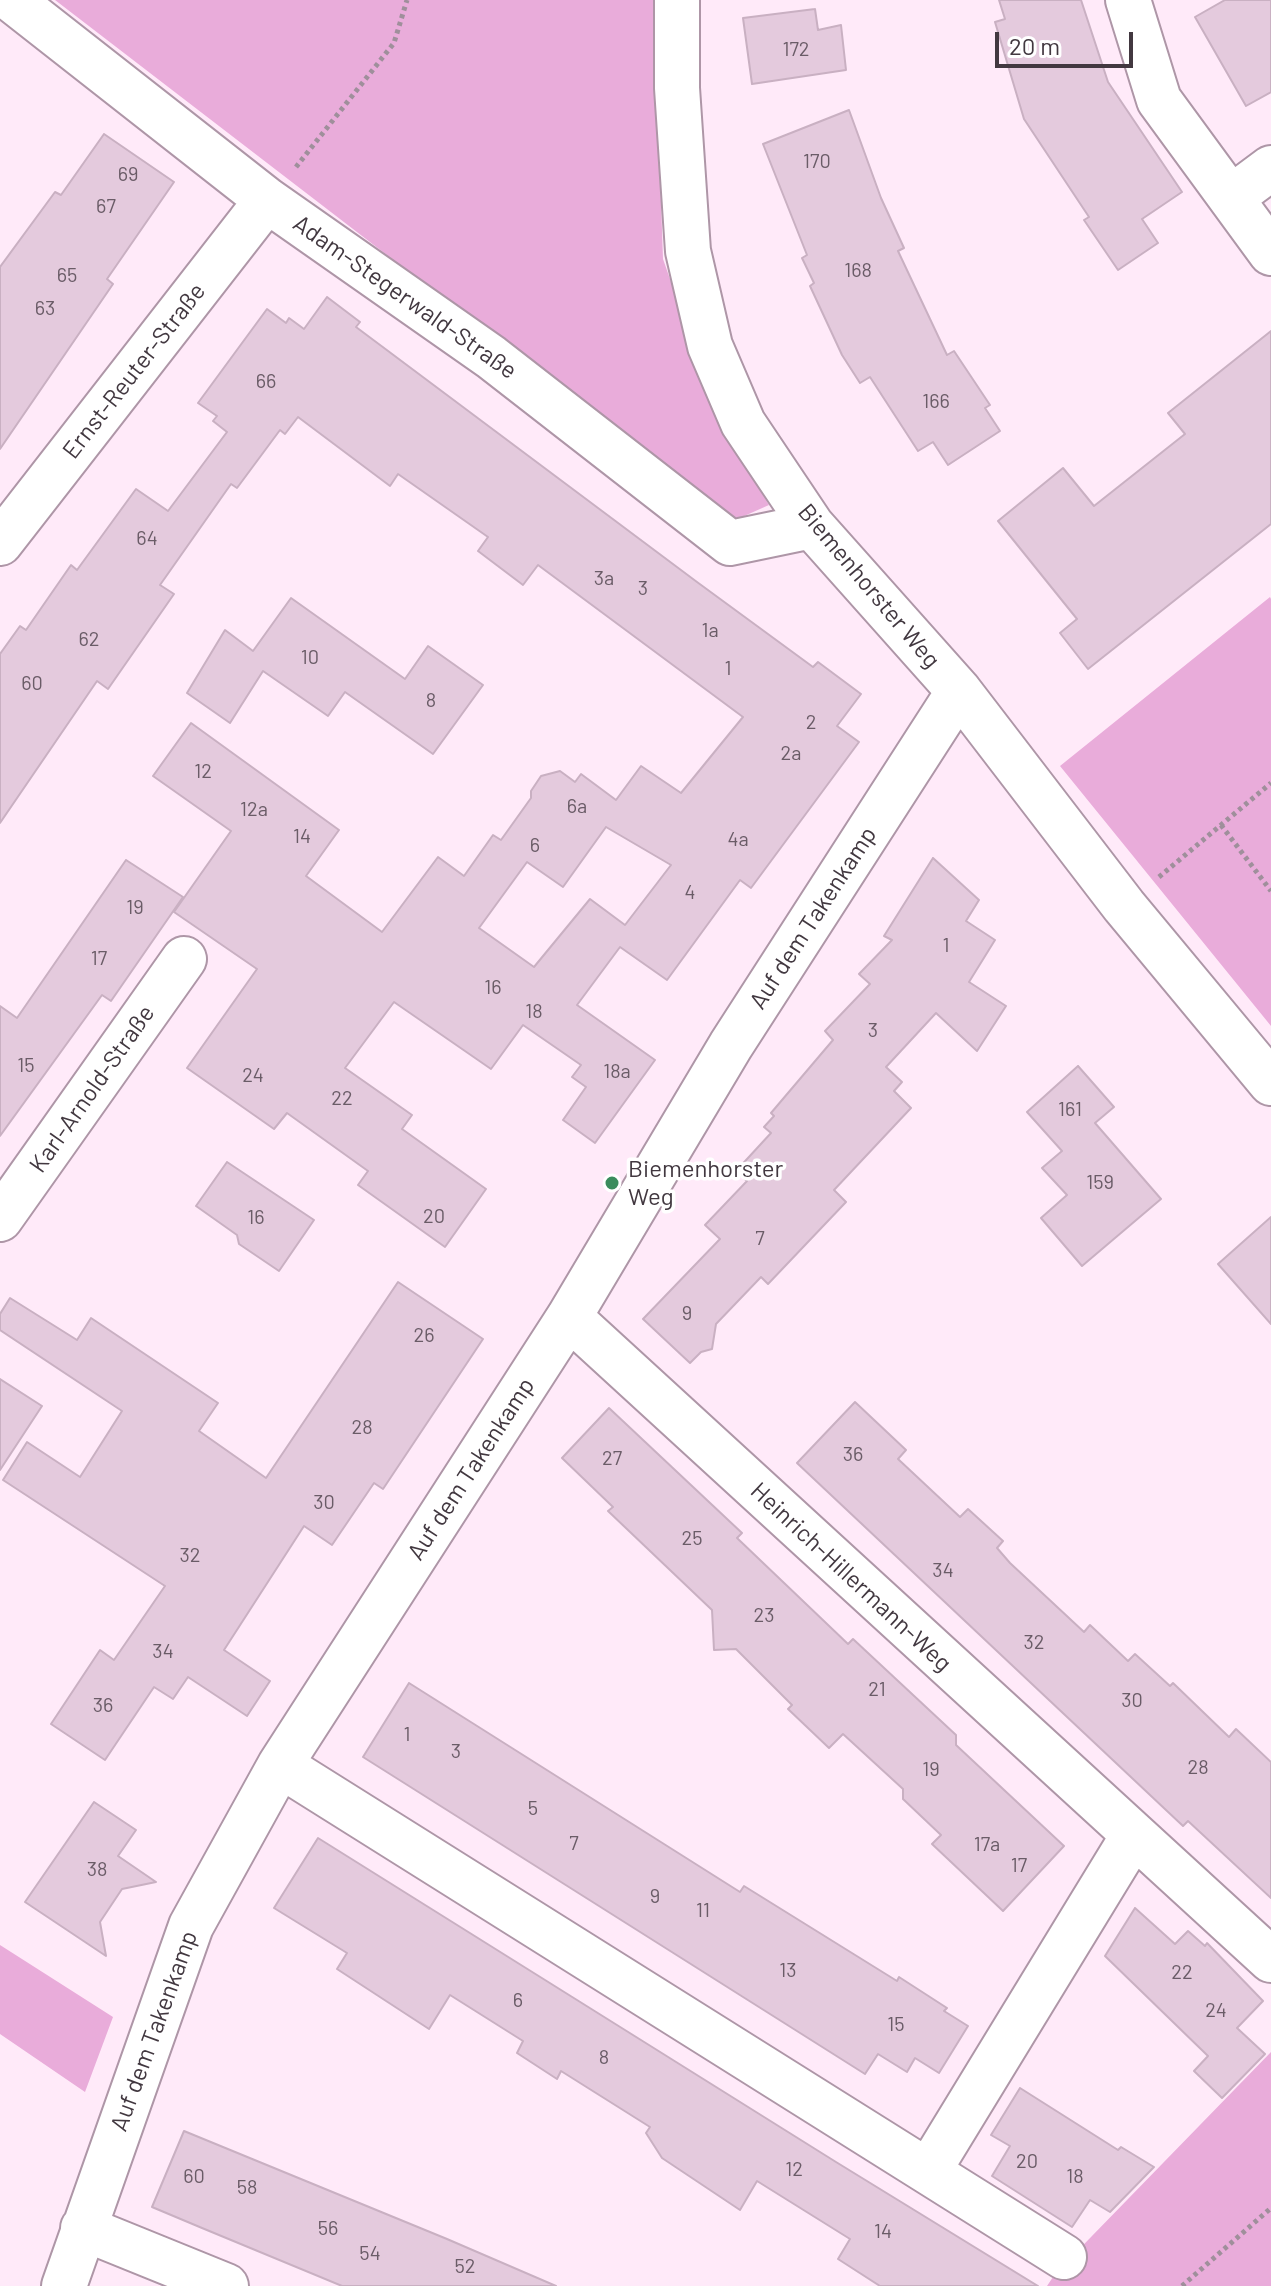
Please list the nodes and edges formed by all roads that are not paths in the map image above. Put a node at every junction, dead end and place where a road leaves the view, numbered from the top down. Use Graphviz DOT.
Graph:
graph roads {
  1 [pos="12,0"];
  2 [pos="677,0"];
  3 [pos="1128,0"];
  4 [pos="1271,168"];
  5 [pos="1232,197"];
  6 [pos="267,200"];
  7 [pos="1271,253"];
  8 [pos="812,526"];
  9 [pos="0,543"];
  10 [pos="959,691"];
  11 [pos="184,959"];
  12 [pos="1271,1083"];
  13 [pos="0,1219"];
  14 [pos="569,1317"];
  15 [pos="280,1765"];
  16 [pos="1133,1836"];
  17 [pos="1271,1960"];
  18 [pos="929,2170"];
  19 [pos="83,2228"];
  20 [pos="1064,2257"];
  21 [pos="64,2286"];
  22 [pos="226,2286"];
  1 -- 6 [label="street, Adam-Stegerwald-Straße"];
  2 -- 8 [label="street, Biemenhorster Weg"];
  3 -- 5 [label="street"];
  4 -- 5 [label="street"];
  5 -- 7 [label="street"];
  6 -- 8 [label="street, Adam-Stegerwald-Straße"];
  6 -- 9 [label="street, Ernst-Reuter-Straße"];
  8 -- 10 [label="street, Biemenhorster Weg"];
  10 -- 12 [label="street, Biemenhorster Weg"];
  10 -- 14 [label="street, Auf dem Takenkamp"];
  11 -- 13 [label="street, Karl-Arnold-Straße"];
  14 -- 15 [label="street, Auf dem Takenkamp"];
  14 -- 16 [label="street, Heinrich-Hillermann-Weg"];
  15 -- 18 [label="street"];
  15 -- 19 [label="street, Auf dem Takenkamp"];
  16 -- 17 [label="street, Heinrich-Hillermann-Weg"];
  16 -- 18 [label="street"];
  18 -- 20 [label="street"];
  19 -- 21 [label="street, Auf dem Takenkamp"];
  19 -- 22 [label="street"];
}
